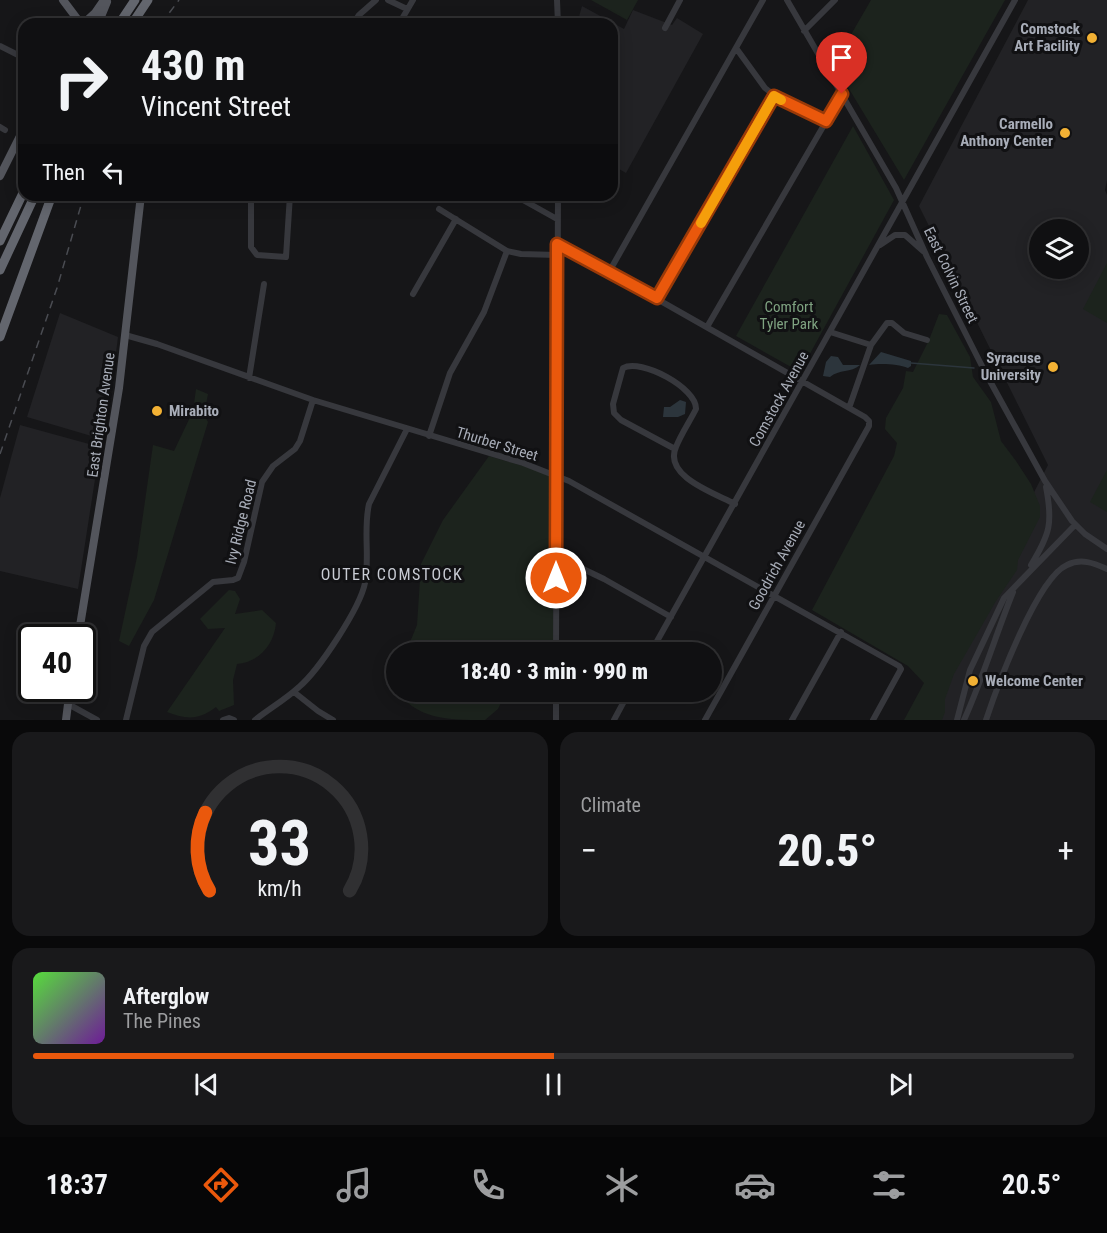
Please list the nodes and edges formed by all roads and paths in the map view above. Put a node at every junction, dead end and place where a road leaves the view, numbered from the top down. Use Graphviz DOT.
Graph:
graph roads {
  1 [pos="63,0"];
  2 [pos="106,0"];
  3 [pos="135,0"];
  4 [pos="148,0"];
  5 [pos="376,0"];
  6 [pos="388,0"];
  7 [pos="413,0"];
  8 [pos="557,0"];
  9 [pos="680,0"];
  10 [pos="763,0"];
  11 [pos="787,0"];
  12 [pos="835,0"];
  13 [pos="1015,0"];
  14 [pos="407,9"];
  15 [pos="77,18"];
  16 [pos="89,18"];
  17 [pos="100,18"];
  18 [pos="123,18"];
  19 [pos="136,18"];
  20 [pos="357,18"];
  21 [pos="402,18"];
  22 [pos="558,18"];
  23 [pos="665,28"];
  24 [pos="804,31"];
  25 [pos="0,46"];
  26 [pos="736,48"];
  27 [pos="18,55"];
  28 [pos="842,94"];
  29 [pos="774,96"];
  30 [pos="826,121"];
  31 [pos="18,140"];
  32 [pos="0,176"];
  33 [pos="19,201"];
  34 [pos="32,201"];
  35 [pos="50,201"];
  36 [pos="140,201"];
  37 [pos="251,201"];
  38 [pos="290,201"];
  39 [pos="525,201"];
  40 [pos="558,201"];
  41 [pos="902,202"];
  42 [pos="439,209"];
  43 [pos="456,219"];
  44 [pos="557,219"];
  45 [pos="0,241"];
  46 [pos="557,244"];
  47 [pos="877,247"];
  48 [pos="507,251"];
  49 [pos="557,255"];
  50 [pos="927,257"];
  51 [pos="0,270"];
  52 [pos="609,272"];
  53 [pos="264,284"];
  54 [pos="413,294"];
  55 [pos="657,298"];
  56 [pos="707,327"];
  57 [pos="830,332"];
  58 [pos="125,336"];
  59 [pos="0,337"];
  60 [pos="927,340"];
  61 [pos="871,345"];
  62 [pos="249,378"];
  63 [pos="802,381"];
  64 [pos="313,400"];
  65 [pos="849,408"];
  66 [pos="407,429"];
  67 [pos="429,436"];
  68 [pos="675,449"];
  69 [pos="556,475"];
  70 [pos="1045,481"];
  71 [pos="735,504"];
  72 [pos="1075,525"];
  73 [pos="1107,549"];
  74 [pos="556,556"];
  75 [pos="705,556"];
  76 [pos="1107,569"];
  77 [pos="1024,577"];
  78 [pos="1016,585"];
  79 [pos="774,595"];
  80 [pos="671,617"];
  81 [pos="80,624"];
  82 [pos="841,632"];
  83 [pos="556,642"];
  84 [pos="657,642"];
  85 [pos="972,671"];
  86 [pos="984,674"];
  87 [pos="967,686"];
  88 [pos="294,692"];
  89 [pos="977,692"];
  90 [pos="556,702"];
  91 [pos="624,702"];
  92 [pos="68,704"];
  93 [pos="66,720"];
  94 [pos="97,720"];
  95 [pos="126,720"];
  96 [pos="223,720"];
  97 [pos="234,720"];
  98 [pos="255,720"];
  99 [pos="333,720"];
  100 [pos="556,720"];
  101 [pos="614,720"];
  102 [pos="705,720"];
  103 [pos="792,720"];
  104 [pos="873,720"];
  105 [pos="957,720"];
  106 [pos="964,720"];
  107 [pos="987,720"];
  1 -- 15 [label="main road"];
  2 -- 16 [label="main road"];
  2 -- 17 [label="main road"];
  3 -- 18 [label="highway"];
  4 -- 19 [label="highway"];
  5 -- 20 [label="street"];
  6 -- 14 [label="street"];
  7 -- 14 [label="street"];
  8 -- 22 [label="street"];
  9 -- 23 [label="street"];
  10 -- 26 [label="street"];
  11 -- 24 [label="street, East Colvin Street"];
  12 -- 24 [label="street"];
  13 -- 41 [label="street, Comstock Avenue"];
  14 -- 21 [label="street"];
  24 -- 28 [label="street, East Colvin Street"];
  25 -- 27 [label="street"];
  26 -- 29 [label="street"];
  26 -- 52 [label="street"];
  28 -- 30 [label="street"];
  28 -- 41 [label="street, East Colvin Street"];
  29 -- 30 [label="street"];
  29 -- 55 [label="street"];
  30 -- 56 [label="street"];
  31 -- 32 [label="main road"];
  33 -- 45 [label="highway"];
  34 -- 51 [label="highway"];
  35 -- 59 [label="highway"];
  36 -- 58 [label="main road, East Brighton Avenue"];
  37 -- 38 [label="street"];
  39 -- 44 [label="street"];
  40 -- 44 [label="street"];
  41 -- 47 [label="street, Comstock Avenue"];
  41 -- 50 [label="street, East Colvin Street"];
  42 -- 43 [label="street"];
  43 -- 48 [label="street"];
  43 -- 54 [label="street"];
  44 -- 46 [label="street"];
  46 -- 49 [label="street"];
  46 -- 52 [label="street"];
  47 -- 50 [label="street"];
  47 -- 57 [label="street, Comstock Avenue"];
  48 -- 49 [label="street"];
  48 -- 67 [label="street"];
  49 -- 69 [label="street"];
  50 -- 70 [label="street, East Colvin Street"];
  52 -- 55 [label="street"];
  53 -- 62 [label="street"];
  55 -- 56 [label="street"];
  56 -- 63 [label="street"];
  57 -- 61 [label="street"];
  57 -- 63 [label="street, Comstock Avenue"];
  58 -- 62 [label="street, Thurber Street"];
  58 -- 81 [label="main road, East Brighton Avenue"];
  60 -- 61 [label="street"];
  61 -- 65 [label="street"];
  62 -- 64 [label="street, Thurber Street"];
  63 -- 65 [label="street"];
  63 -- 71 [label="street, Comstock Avenue"];
  64 -- 66 [label="street, Thurber Street"];
  64 -- 95 [label="street, Ivy Ridge Road"];
  65 -- 79 [label="street, Goodrich Avenue"];
  66 -- 67 [label="street, Thurber Street"];
  66 -- 88 [label="street"];
  67 -- 69 [label="street, Thurber Street"];
  68 -- 68 [label="street"];
  68 -- 71 [label="street"];
  69 -- 74 [label="street"];
  69 -- 75 [label="street, Thurber Street"];
  70 -- 72 [label="street, East Colvin Street"];
  70 -- 77 [label="street"];
  71 -- 75 [label="street, Comstock Avenue"];
  72 -- 73 [label="street, East Colvin Street"];
  72 -- 77 [label="street"];
  74 -- 80 [label="street"];
  74 -- 83 [label="street"];
  75 -- 79 [label="street, Thurber Street"];
  75 -- 80 [label="street, Comstock Avenue"];
  76 -- 107 [label="street"];
  77 -- 78 [label="street"];
  78 -- 85 [label="street"];
  78 -- 86 [label="street"];
  79 -- 82 [label="street, Thurber Street"];
  79 -- 102 [label="street, Goodrich Avenue"];
  80 -- 84 [label="street, Comstock Avenue"];
  82 -- 103 [label="street"];
  82 -- 104 [label="street, Thurber Street"];
  85 -- 86 [label="street"];
  85 -- 87 [label="street"];
  86 -- 89 [label="street"];
  87 -- 89 [label="street"];
  87 -- 105 [label="street"];
  88 -- 98 [label="street"];
  88 -- 99 [label="street"];
  89 -- 106 [label="street"];
  90 -- 100 [label="street"];
  91 -- 101 [label="street"];
  92 -- 93 [label="main road"];
  92 -- 94 [label="street"];
  96 -- 97 [label="street"];
}
